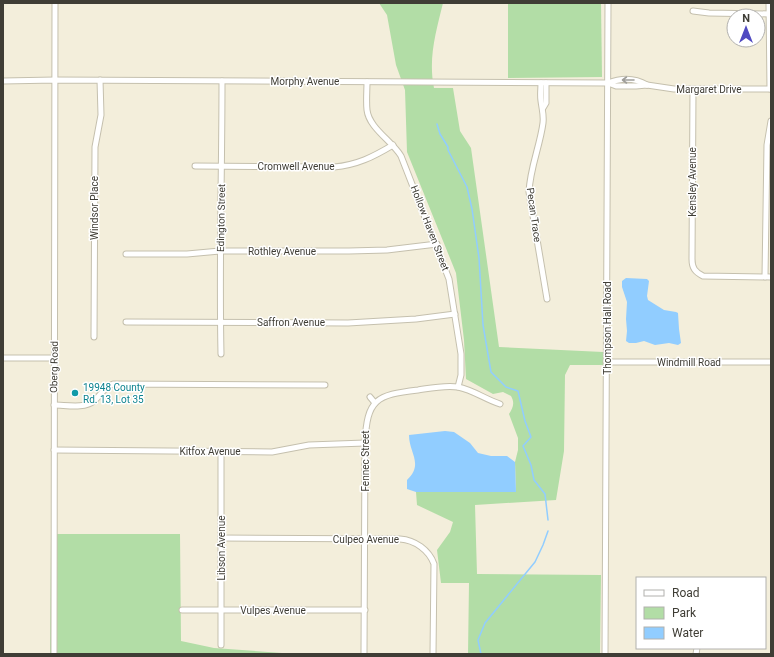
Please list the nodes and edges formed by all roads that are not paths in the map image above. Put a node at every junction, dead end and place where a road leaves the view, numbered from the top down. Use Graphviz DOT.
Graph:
graph roads {
  1 [pos="55,3"];
  2 [pos="608,3"];
  3 [pos="770,3"];
  4 [pos="693,11"];
  5 [pos="770,14"];
  6 [pos="55,80"];
  7 [pos="100,80"];
  8 [pos="3,81"];
  9 [pos="222,81"];
  10 [pos="367,82"];
  11 [pos="544,83"];
  12 [pos="608,83"];
  13 [pos="693,89"];
  14 [pos="771,89"];
  15 [pos="771,121"];
  16 [pos="392,145"];
  17 [pos="194,166"];
  18 [pos="222,166"];
  19 [pos="437,244"];
  20 [pos="220,251"];
  21 [pos="126,254"];
  22 [pos="768,276"];
  23 [pos="547,299"];
  24 [pos="455,314"];
  25 [pos="126,322"];
  26 [pos="220,322"];
  27 [pos="94,337"];
  28 [pos="221,354"];
  29 [pos="3,358"];
  30 [pos="54,358"];
  31 [pos="606,362"];
  32 [pos="771,362"];
  33 [pos="325,385"];
  34 [pos="458,387"];
  35 [pos="370,397"];
  36 [pos="375,403"];
  37 [pos="500,404"];
  38 [pos="54,406"];
  39 [pos="365,443"];
  40 [pos="54,450"];
  41 [pos="221,452"];
  42 [pos="221,538"];
  43 [pos="365,539"];
  44 [pos="221,609"];
  45 [pos="182,610"];
  46 [pos="365,610"];
  47 [pos="221,645"];
  48 [pos="54,654"];
  49 [pos="364,654"];
  50 [pos="433,654"];
  51 [pos="605,654"];
  1 -- 6 [label="street, Oberg Road"];
  2 -- 12 [label="street, Thompson Hall Road"];
  3 -- 5 [label="street"];
  4 -- 5 [label="street"];
  5 -- 14 [label="street"];
  6 -- 7 [label="street, Morphy Avenue"];
  6 -- 8 [label="street, Morphy Avenue"];
  6 -- 30 [label="street, Oberg Road"];
  7 -- 9 [label="street, Morphy Avenue"];
  7 -- 27 [label="street, Windsor Place"];
  9 -- 10 [label="street, Morphy Avenue"];
  9 -- 18 [label="street, Edington Street"];
  10 -- 11 [label="street, Morphy Avenue"];
  10 -- 16 [label="street, Hollow Haven Street"];
  11 -- 12 [label="street, Morphy Avenue"];
  11 -- 23 [label="street, Pecan Trace"];
  12 -- 13 [label="street, Margaret Drive"];
  12 -- 31 [label="street, Thompson Hall Road"];
  13 -- 14 [label="street, Margaret Drive"];
  13 -- 22 [label="street, Kensley Avenue"];
  15 -- 22 [label="street"];
  16 -- 18 [label="street, Cromwell Avenue"];
  16 -- 19 [label="street, Hollow Haven Street"];
  17 -- 18 [label="street, Cromwell Avenue"];
  18 -- 20 [label="street, Edington Street"];
  19 -- 20 [label="street, Rothley Avenue"];
  19 -- 24 [label="street, Hollow Haven Street"];
  20 -- 21 [label="street, Rothley Avenue"];
  20 -- 26 [label="street, Edington Street"];
  24 -- 26 [label="street, Saffron Avenue"];
  24 -- 34 [label="street, Hollow Haven Street"];
  25 -- 26 [label="street, Saffron Avenue"];
  26 -- 28 [label="street, Edington Street"];
  29 -- 30 [label="street"];
  30 -- 38 [label="street, Oberg Road"];
  31 -- 32 [label="street, Windmill Road"];
  31 -- 51 [label="street, Thompson Hall Road"];
  33 -- 38 [label="street"];
  34 -- 36 [label="street"];
  34 -- 37 [label="street"];
  35 -- 36 [label="street"];
  36 -- 39 [label="street, Fennec Street"];
  38 -- 40 [label="street, Oberg Road"];
  39 -- 41 [label="street, Kitfox Avenue"];
  39 -- 43 [label="street, Fennec Street"];
  40 -- 41 [label="street, Kitfox Avenue"];
  40 -- 48 [label="street, Oberg Road"];
  41 -- 42 [label="street, Libson Avenue"];
  42 -- 43 [label="street, Culpeo Avenue"];
  42 -- 44 [label="street, Libson Avenue"];
  43 -- 46 [label="street, Fennec Street"];
  43 -- 50 [label="street, Culpeo Avenue"];
  44 -- 45 [label="street, Vulpes Avenue"];
  44 -- 46 [label="street, Vulpes Avenue"];
  44 -- 47 [label="street, Libson Avenue"];
  46 -- 49 [label="street, Fennec Street"];
}
